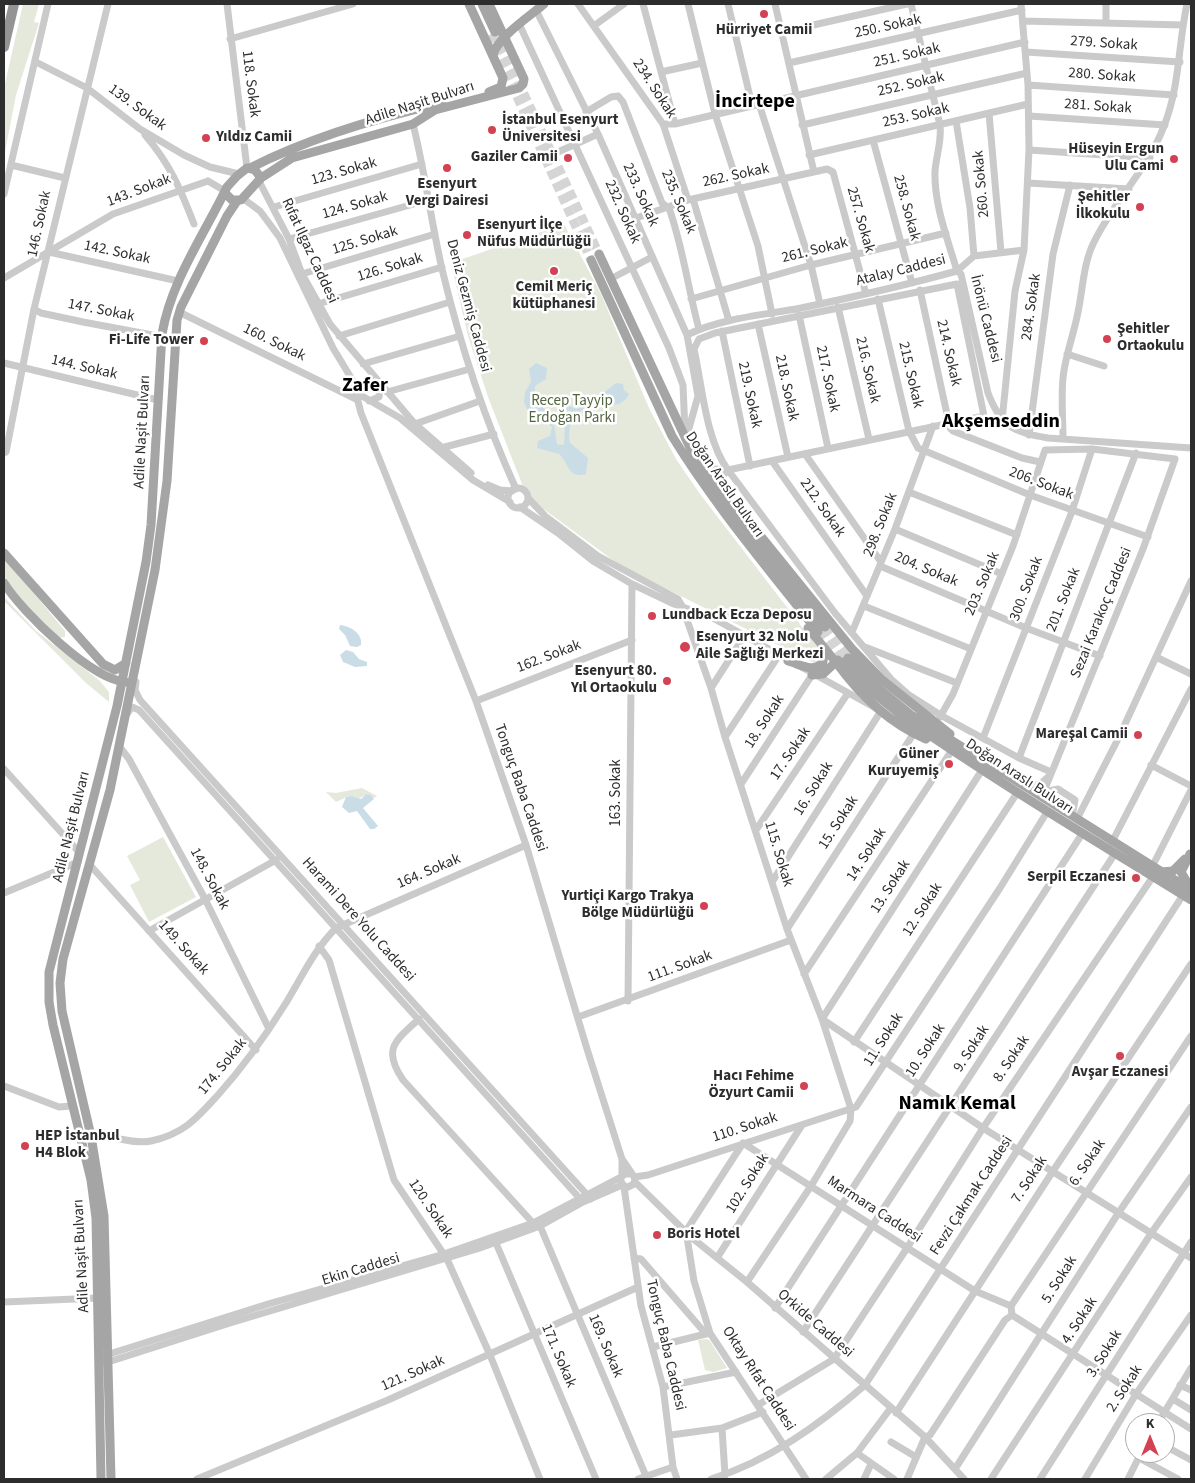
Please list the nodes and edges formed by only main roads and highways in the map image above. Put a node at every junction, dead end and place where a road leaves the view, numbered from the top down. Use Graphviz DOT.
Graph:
graph roads {
  1 [pos="14,4"];
  2 [pos="469,4"];
  3 [pos="474,4"];
  4 [pos="482,4"];
  5 [pos="489,4"];
  6 [pos="544,4"];
  7 [pos="551,4"];
  8 [pos="519,28"];
  9 [pos="492,33"];
  10 [pos="506,42"];
  11 [pos="4,47"];
  12 [pos="493,56"];
  13 [pos="521,73"];
  14 [pos="503,78"];
  15 [pos="400,122"];
  16 [pos="337,131"];
  17 [pos="352,136"];
  18 [pos="341,144"];
  19 [pos="249,168"];
  20 [pos="261,178"];
  21 [pos="225,192"];
  22 [pos="239,200"];
  23 [pos="599,254"];
  24 [pos="591,260"];
  25 [pos="616,276"];
  26 [pos="666,397"];
  27 [pos="727,509"];
  28 [pos="4,553"];
  29 [pos="4,583"];
  30 [pos="69,628"];
  31 [pos="837,628"];
  32 [pos="821,630"];
  33 [pos="56,638"];
  34 [pos="850,645"];
  35 [pos="822,646"];
  36 [pos="788,661"];
  37 [pos="840,661"];
  38 [pos="126,663"];
  39 [pos="100,672"];
  40 [pos="812,675"];
  41 [pos="132,678"];
  42 [pos="122,682"];
  43 [pos="114,716"];
  44 [pos="954,746"];
  45 [pos="1191,853"];
  46 [pos="78,862"];
  47 [pos="90,865"];
  48 [pos="1156,875"];
  49 [pos="1191,889"];
  50 [pos="1191,900"];
  51 [pos="61,922"];
  52 [pos="72,925"];
  53 [pos="104,1360"];
  54 [pos="101,1479"];
  55 [pos="111,1479"];
  1 -- 11 [label="highway"];
  2 -- 9 [label="main road"];
  3 -- 9 [label="main road"];
  4 -- 9 [label="main road"];
  5 -- 9 [label="main road"];
  6 -- 8 [label="main road"];
  7 -- 8 [label="main road"];
  8 -- 9 [label="main road"];
  8 -- 10 [label="main road"];
  9 -- 10 [label="main road"];
  9 -- 12 [label="main road"];
  10 -- 12 [label="main road"];
  10 -- 13 [label="main road"];
  12 -- 14 [label="main road"];
  13 -- 14 [label="main road"];
  13 -- 18 [label="main road, Adile Naşit Bulvarı"];
  14 -- 16 [label="main road, Adile Naşit Bulvarı"];
  15 -- 17 [label="main road, Adile Naşit Bulvarı"];
  16 -- 17 [label="main road, Adile Naşit Bulvarı"];
  16 -- 19 [label="main road, Adile Naşit Bulvarı"];
  17 -- 18 [label="main road, Adile Naşit Bulvarı"];
  18 -- 20 [label="main road, Adile Naşit Bulvarı"];
  19 -- 20 [label="main road"];
  19 -- 21 [label="main road, Adile Naşit Bulvarı"];
  20 -- 22 [label="main road, Adile Naşit Bulvarı"];
  21 -- 22 [label="main road"];
  21 -- 38 [label="main road, Adile Naşit Bulvarı"];
  22 -- 41 [label="main road, Adile Naşit Bulvarı"];
  23 -- 26 [label="main road, Doğan Araslı Bulvarı"];
  24 -- 27 [label="main road, Doğan Araslı Bulvarı"];
  25 -- 26 [label="main road"];
  26 -- 27 [label="main road, Doğan Araslı Bulvarı"];
  27 -- 31 [label="main road"];
  27 -- 32 [label="main road, Doğan Araslı Bulvarı"];
  27 -- 35 [label="main road"];
  28 -- 30 [label="main road"];
  29 -- 33 [label="main road"];
  30 -- 33 [label="main road"];
  30 -- 38 [label="main road"];
  31 -- 34 [label="main road"];
  31 -- 35 [label="main road"];
  33 -- 39 [label="main road"];
  34 -- 37 [label="main road"];
  34 -- 44 [label="main road"];
  35 -- 36 [label="main road"];
  35 -- 37 [label="main road"];
  37 -- 40 [label="main road"];
  37 -- 44 [label="main road, Doğan Araslı Bulvarı"];
  37 -- 44 [label="main road"];
  38 -- 42 [label="main road, Adile Naşit Bulvarı"];
  39 -- 42 [label="main road"];
  39 -- 43 [label="main road"];
  41 -- 42 [label="main road"];
  41 -- 47 [label="main road, Adile Naşit Bulvarı"];
  42 -- 43 [label="main road, Adile Naşit Bulvarı"];
  43 -- 46 [label="main road, Adile Naşit Bulvarı"];
  44 -- 48 [label="main road, Doğan Araslı Bulvarı"];
  44 -- 48 [label="main road"];
  45 -- 48 [label="main road"];
  45 -- 49 [label="main road"];
  46 -- 47 [label="main road"];
  46 -- 51 [label="main road, Adile Naşit Bulvarı"];
  47 -- 52 [label="main road, Adile Naşit Bulvarı"];
  48 -- 49 [label="main road"];
  48 -- 50 [label="main road, Doğan Araslı Bulvarı"];
  51 -- 52 [label="main road"];
  51 -- 53 [label="main road, Adile Naşit Bulvarı"];
  52 -- 53 [label="main road, Adile Naşit Bulvarı"];
  53 -- 54 [label="main road, Adile Naşit Bulvarı"];
  53 -- 55 [label="main road, Adile Naşit Bulvarı"];
}
